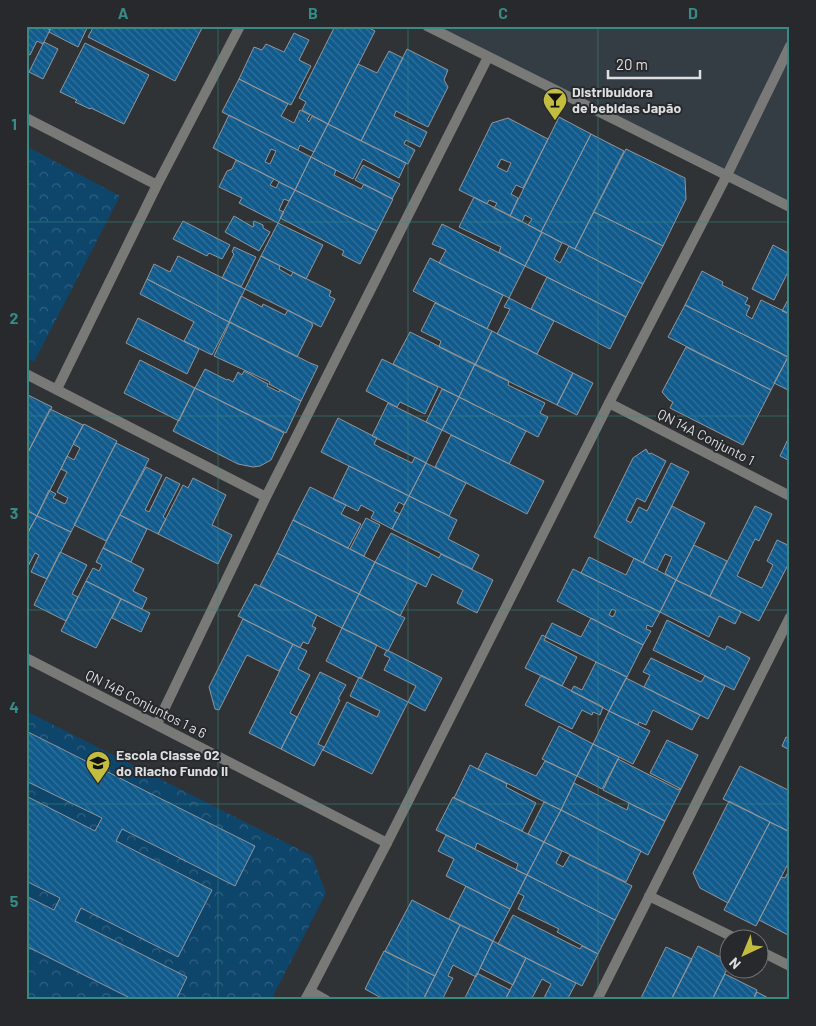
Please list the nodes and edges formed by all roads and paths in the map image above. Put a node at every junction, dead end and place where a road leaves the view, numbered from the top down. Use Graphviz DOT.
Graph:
graph roads {
  1 [pos="240,26"];
  2 [pos="427,26"];
  3 [pos="790,46"];
  4 [pos="488,57"];
  5 [pos="26,118"];
  6 [pos="727,175"];
  7 [pos="157,185"];
  8 [pos="790,207"];
  9 [pos="26,374"];
  10 [pos="57,389"];
  11 [pos="609,403"];
  12 [pos="790,496"];
  13 [pos="266,497"];
  14 [pos="790,617"];
  15 [pos="26,658"];
  16 [pos="157,724"];
  17 [pos="387,843"];
  18 [pos="649,896"];
  19 [pos="718,930"];
  20 [pos="768,955"];
  21 [pos="790,966"];
  22 [pos="307,996"];
  23 [pos="326,1000"];
  24 [pos="597,1000"];
  1 -- 7 [label="street"];
  2 -- 4 [label="street"];
  3 -- 6 [label="street"];
  4 -- 6 [label="street"];
  4 -- 13 [label="street"];
  5 -- 7 [label="street"];
  6 -- 8 [label="street"];
  6 -- 11 [label="street"];
  7 -- 10 [label="street"];
  9 -- 10 [label="street"];
  10 -- 13 [label="street"];
  11 -- 12 [label="street, QN 14A Conjunto 1"];
  11 -- 17 [label="street"];
  13 -- 16 [label="street"];
  14 -- 18 [label="street"];
  15 -- 16 [label="street, QN 14B Conjuntos 1 a 6"];
  16 -- 17 [label="street, QN 14B Conjuntos 1 a 6"];
  17 -- 22 [label="street"];
  18 -- 19 [label="street"];
  18 -- 24 [label="street"];
  20 -- 21 [label="street"];
  22 -- 23 [label="street"];
}
